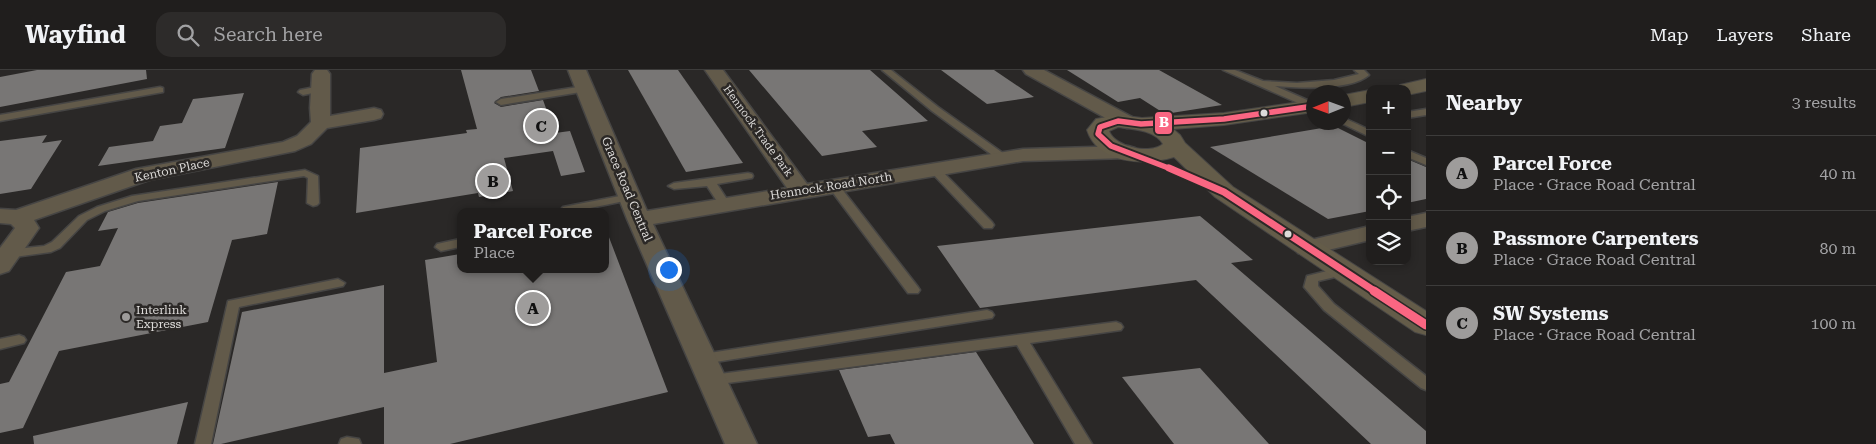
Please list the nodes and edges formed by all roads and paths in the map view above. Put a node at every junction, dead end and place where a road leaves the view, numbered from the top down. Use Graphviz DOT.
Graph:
graph roads {
  1 [pos="714,70"];
  2 [pos="886,70"];
  3 [pos="1032,70"];
  4 [pos="1227,70"];
  5 [pos="1358,70"];
  6 [pos="581,80"];
  7 [pos="1054,84"];
  8 [pos="1262,84"];
  9 [pos="315,85"];
  10 [pos="1426,85"];
  11 [pos="1411,88"];
  12 [pos="160,90"];
  13 [pos="1366,97"];
  14 [pos="1351,100"];
  15 [pos="502,102"];
  16 [pos="1306,104"];
  17 [pos="1306,108"];
  18 [pos="1426,112"];
  19 [pos="374,114"];
  20 [pos="1411,114"];
  21 [pos="0,118"];
  22 [pos="1224,119"];
  23 [pos="1366,122"];
  24 [pos="321,123"];
  25 [pos="1134,123"];
  26 [pos="1351,123"];
  27 [pos="1351,124"];
  28 [pos="1099,130"];
  29 [pos="1366,132"];
  30 [pos="1175,144"];
  31 [pos="1133,154"];
  32 [pos="1411,155"];
  33 [pos="1013,156"];
  34 [pos="1426,162"];
  35 [pos="935,170"];
  36 [pos="748,176"];
  37 [pos="710,182"];
  38 [pos="674,186"];
  39 [pos="834,186"];
  40 [pos="801,191"];
  41 [pos="1224,192"];
  42 [pos="313,203"];
  43 [pos="724,204"];
  44 [pos="609,208"];
  45 [pos="634,208"];
  46 [pos="16,220"];
  47 [pos="1426,220"];
  48 [pos="1411,223"];
  49 [pos="988,225"];
  50 [pos="1366,234"];
  51 [pos="457,244"];
  52 [pos="442,247"];
  53 [pos="1307,248"];
  54 [pos="4,260"];
  55 [pos="1343,271"];
  56 [pos="338,283"];
  57 [pos="913,290"];
  58 [pos="987,315"];
  59 [pos="1423,321"];
  60 [pos="1116,327"];
  61 [pos="19,340"];
  62 [pos="1021,340"];
  63 [pos="0,344"];
  64 [pos="707,370"];
  65 [pos="1426,384"];
  66 [pos="203,444"];
  67 [pos="347,444"];
  68 [pos="353,444"];
  69 [pos="741,444"];
  70 [pos="1084,444"];
  1 -- 40 [label="street, Hennock Trade Park"];
  2 -- 33 [label="lane"];
  3 -- 7 [label="street"];
  4 -- 8 [label="lane"];
  5 -- 8 [label="lane"];
  6 -- 15 [label="lane"];
  6 -- 45 [label="street, Grace Road Central"];
  7 -- 25 [label="street"];
  7 -- 28 [label="street"];
  8 -- 16 [label="lane"];
  9 -- 24 [label="street"];
  10 -- 11 [label="main road"];
  12 -- 21 [label="lane"];
  13 -- 14 [label="main road"];
  17 -- 22 [label="main road"];
  18 -- 20 [label="lane"];
  19 -- 24 [label="street"];
  22 -- 25 [label="main road"];
  22 -- 30 [label="main road"];
  23 -- 26 [label="lane"];
  24 -- 46 [label="street, Kenton Place"];
  25 -- 28 [label="main road"];
  25 -- 30 [label="main road"];
  27 -- 29 [label="lane"];
  28 -- 31 [label="main road"];
  28 -- 33 [label="street, Hennock Road North"];
  30 -- 31 [label="main road"];
  30 -- 41 [label="main road"];
  31 -- 33 [label="street, Hennock Road North"];
  31 -- 41 [label="main road"];
  32 -- 34 [label="lane"];
  33 -- 35 [label="street, Hennock Road North"];
  35 -- 39 [label="street, Hennock Road North"];
  35 -- 49 [label="lane"];
  36 -- 37 [label="lane"];
  37 -- 38 [label="lane"];
  37 -- 43 [label="lane"];
  39 -- 40 [label="street, Hennock Road North"];
  39 -- 57 [label="lane"];
  40 -- 43 [label="street, Hennock Road North"];
  41 -- 53 [label="main road"];
  42 -- 54 [label="lane"];
  43 -- 45 [label="street, Hennock Road North"];
  44 -- 45 [label="lane"];
  45 -- 64 [label="street, Grace Road Central"];
  46 -- 54 [label="street"];
  47 -- 48 [label="street"];
  50 -- 53 [label="street"];
  51 -- 52 [label="lane"];
  53 -- 55 [label="main road"];
  55 -- 59 [label="main road"];
  55 -- 65 [label="lane"];
  56 -- 66 [label="lane"];
  58 -- 64 [label="lane"];
  60 -- 62 [label="lane"];
  61 -- 63 [label="lane"];
  62 -- 64 [label="lane"];
  62 -- 70 [label="lane"];
  64 -- 69 [label="street, Grace Road Central"];
  67 -- 68 [label="lane"];
}
